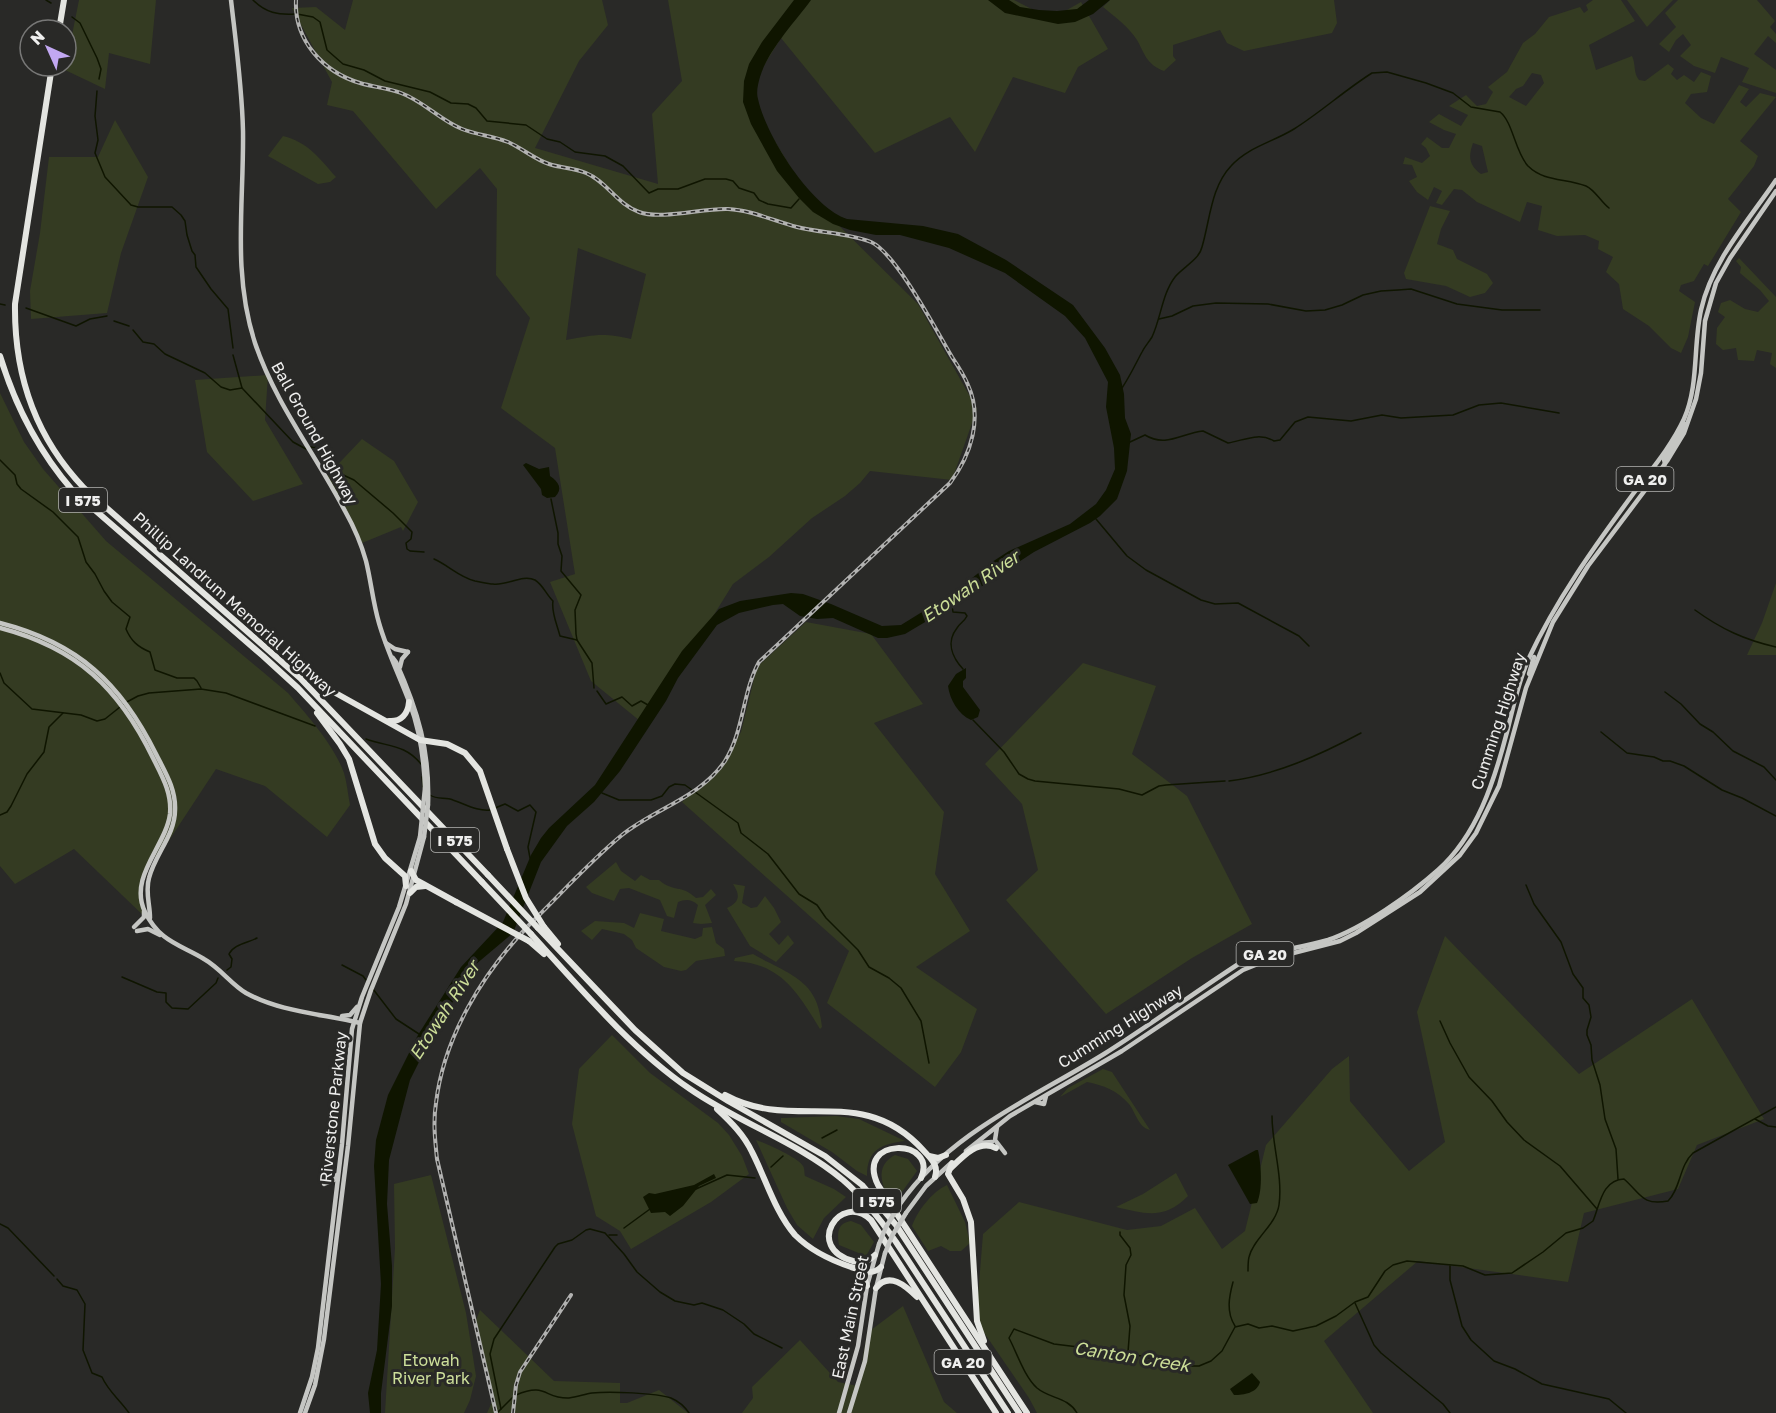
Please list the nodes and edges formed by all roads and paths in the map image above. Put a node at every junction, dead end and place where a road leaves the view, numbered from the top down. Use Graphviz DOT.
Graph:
graph roads {
  1 [pos="64,0"];
  2 [pos="231,0"];
  3 [pos="61,18"];
  4 [pos="50,78"];
  5 [pos="1776,180"];
  6 [pos="1769,190"];
  7 [pos="1776,191"];
  8 [pos="1743,239"];
  9 [pos="1707,289"];
  10 [pos="0,356"];
  11 [pos="1695,359"];
  12 [pos="1695,402"];
  13 [pos="1689,405"];
  14 [pos="1665,464"];
  15 [pos="1651,471"];
  16 [pos="1634,504"];
  17 [pos="1617,517"];
  18 [pos="1595,557"];
  19 [pos="1576,573"];
  20 [pos="1554,620"];
  21 [pos="0,623"];
  22 [pos="0,628"];
  23 [pos="249,630"];
  24 [pos="1541,632"];
  25 [pos="386,643"];
  26 [pos="393,658"];
  27 [pos="400,669"];
  28 [pos="1530,677"];
  29 [pos="298,688"];
  30 [pos="409,702"];
  31 [pos="387,721"];
  32 [pos="423,739"];
  33 [pos="155,756"];
  34 [pos="157,853"];
  35 [pos="414,870"];
  36 [pos="401,872"];
  37 [pos="414,879"];
  38 [pos="426,886"];
  39 [pos="408,889"];
  40 [pos="1408,897"];
  41 [pos="144,908"];
  42 [pos="150,918"];
  43 [pos="541,927"];
  44 [pos="165,938"];
  45 [pos="530,938"];
  46 [pos="359,1005"];
  47 [pos="332,1016"];
  48 [pos="357,1022"];
  49 [pos="668,1060"];
  50 [pos="708,1101"];
  51 [pos="997,1126"];
  52 [pos="975,1144"];
  53 [pos="994,1145"];
  54 [pos="1005,1153"];
  55 [pos="946,1155"];
  56 [pos="928,1156"];
  57 [pos="952,1163"];
  58 [pos="936,1164"];
  59 [pos="339,1173"];
  60 [pos="921,1178"];
  61 [pos="935,1178"];
  62 [pos="324,1184"];
  63 [pos="957,1188"];
  64 [pos="886,1227"];
  65 [pos="892,1236"];
  66 [pos="875,1255"];
  67 [pos="853,1267"];
  68 [pos="881,1267"];
  69 [pos="869,1273"];
  70 [pos="867,1286"];
  71 [pos="876,1288"];
  72 [pos="929,1312"];
  73 [pos="993,1360"];
  74 [pos="300,1413"];
  75 [pos="305,1413"];
  76 [pos="839,1413"];
  77 [pos="849,1413"];
  78 [pos="996,1413"];
  79 [pos="1008,1413"];
  80 [pos="1019,1413"];
  81 [pos="1027,1413"];
  1 -- 3 [label="highway"];
  2 -- 25 [label="main road, Ball Ground Highway"];
  4 -- 23 [label="highway, Phillip Landrum Memorial Highway / I 575"];
  5 -- 6 [label="main road, Cumming Highway / GA 20"];
  6 -- 8 [label="main road"];
  6 -- 9 [label="main road, Cumming Highway / GA 20"];
  7 -- 8 [label="main road, Cumming Highway / GA 20"];
  8 -- 9 [label="main road"];
  8 -- 12 [label="main road, Cumming Highway / GA 20"];
  9 -- 11 [label="main road, Cumming Highway / GA 20"];
  10 -- 29 [label="highway, Phillip Landrum Memorial Highway / I 575"];
  11 -- 12 [label="main road"];
  11 -- 13 [label="main road, Cumming Highway / GA 20"];
  12 -- 14 [label="main road, Cumming Highway / GA 20"];
  13 -- 14 [label="main road"];
  13 -- 15 [label="main road, Cumming Highway / GA 20"];
  14 -- 16 [label="main road, Cumming Highway / GA 20"];
  15 -- 16 [label="main road"];
  15 -- 17 [label="main road, Cumming Highway / GA 20"];
  16 -- 18 [label="main road, Cumming Highway / GA 20"];
  17 -- 18 [label="main road"];
  17 -- 19 [label="main road, Cumming Highway / GA 20"];
  18 -- 20 [label="main road, Cumming Highway / GA 20"];
  19 -- 20 [label="main road"];
  19 -- 24 [label="main road, Cumming Highway / GA 20"];
  20 -- 28 [label="main road, Cumming Highway / GA 20"];
  21 -- 33 [label="main road"];
  22 -- 33 [label="main road"];
  23 -- 31 [label="highway"];
  23 -- 43 [label="highway, Phillip Landrum Memorial Highway / I 575, bridge"];
  24 -- 28 [label="main road"];
  24 -- 40 [label="main road, Cumming Highway / GA 20"];
  25 -- 26 [label="main road, Ball Ground Highway"];
  25 -- 27 [label="main road"];
  26 -- 27 [label="main road, Ball Ground Highway"];
  26 -- 30 [label="main road, Ball Ground Highway"];
  27 -- 32 [label="main road, Ball Ground Highway"];
  28 -- 40 [label="main road, Cumming Highway / GA 20"];
  29 -- 36 [label="highway"];
  29 -- 45 [label="highway, Phillip Landrum Memorial Highway / I 575, bridge"];
  30 -- 31 [label="highway"];
  30 -- 32 [label="main road, Ball Ground Highway"];
  31 -- 32 [label="highway"];
  32 -- 35 [label="main road, bridge"];
  32 -- 43 [label="highway, bridge"];
  33 -- 34 [label="main road"];
  34 -- 41 [label="main road"];
  34 -- 42 [label="main road"];
  35 -- 36 [label="highway"];
  35 -- 37 [label="highway"];
  35 -- 39 [label="main road, Riverstone Parkway"];
  36 -- 39 [label="highway"];
  37 -- 38 [label="highway"];
  37 -- 39 [label="main road, Riverstone Parkway"];
  38 -- 39 [label="highway"];
  38 -- 45 [label="highway, bridge"];
  39 -- 46 [label="main road, Riverstone Parkway"];
  39 -- 48 [label="main road, Riverstone Parkway"];
  40 -- 51 [label="main road, Cumming Highway / GA 20"];
  40 -- 55 [label="main road, Cumming Highway / GA 20"];
  41 -- 42 [label="main road"];
  41 -- 44 [label="main road"];
  42 -- 44 [label="main road"];
  43 -- 49 [label="highway, Phillip Landrum Memorial Highway / I 575"];
  44 -- 47 [label="main road"];
  45 -- 50 [label="highway, Phillip Landrum Memorial Highway / I 575"];
  46 -- 47 [label="main road"];
  46 -- 48 [label="main road, Riverstone Parkway"];
  47 -- 48 [label="main road"];
  48 -- 59 [label="main road, Riverstone Parkway"];
  48 -- 75 [label="main road, Riverstone Parkway"];
  49 -- 56 [label="highway"];
  49 -- 80 [label="highway, Phillip Landrum Memorial Highway / I 575"];
  50 -- 67 [label="highway"];
  50 -- 79 [label="highway, Phillip Landrum Memorial Highway / I 575"];
  51 -- 52 [label="main road, Cumming Highway / GA 20"];
  51 -- 54 [label="main road"];
  52 -- 53 [label="main road"];
  52 -- 57 [label="main road, Cumming Highway / GA 20"];
  53 -- 63 [label="highway"];
  55 -- 56 [label="highway"];
  55 -- 58 [label="main road, Cumming Highway / GA 20"];
  56 -- 58 [label="highway"];
  57 -- 61 [label="main road, Cumming Highway"];
  57 -- 63 [label="highway, GA 20"];
  58 -- 60 [label="main road, Cumming Highway / GA 20"];
  58 -- 61 [label="highway"];
  59 -- 62 [label="main road"];
  59 -- 74 [label="main road, Riverstone Parkway"];
  60 -- 64 [label="main road, Cumming Highway / GA 20, bridge"];
  60 -- 73 [label="highway"];
  61 -- 65 [label="main road, Cumming Highway, bridge"];
  63 -- 73 [label="highway, GA 20"];
  64 -- 66 [label="main road, East Main Street / GA 20, bridge"];
  65 -- 68 [label="main road, East Main Street, bridge"];
  66 -- 69 [label="main road, East Main Street"];
  66 -- 72 [label="highway, GA 20"];
  67 -- 69 [label="highway"];
  67 -- 70 [label="highway"];
  68 -- 69 [label="highway"];
  68 -- 71 [label="main road, East Main Street"];
  69 -- 70 [label="main road, East Main Street"];
  70 -- 76 [label="main road, East Main Street"];
  71 -- 72 [label="highway"];
  71 -- 77 [label="main road, East Main Street"];
  72 -- 78 [label="highway, GA 20"];
  73 -- 81 [label="highway, GA 20"];
}
